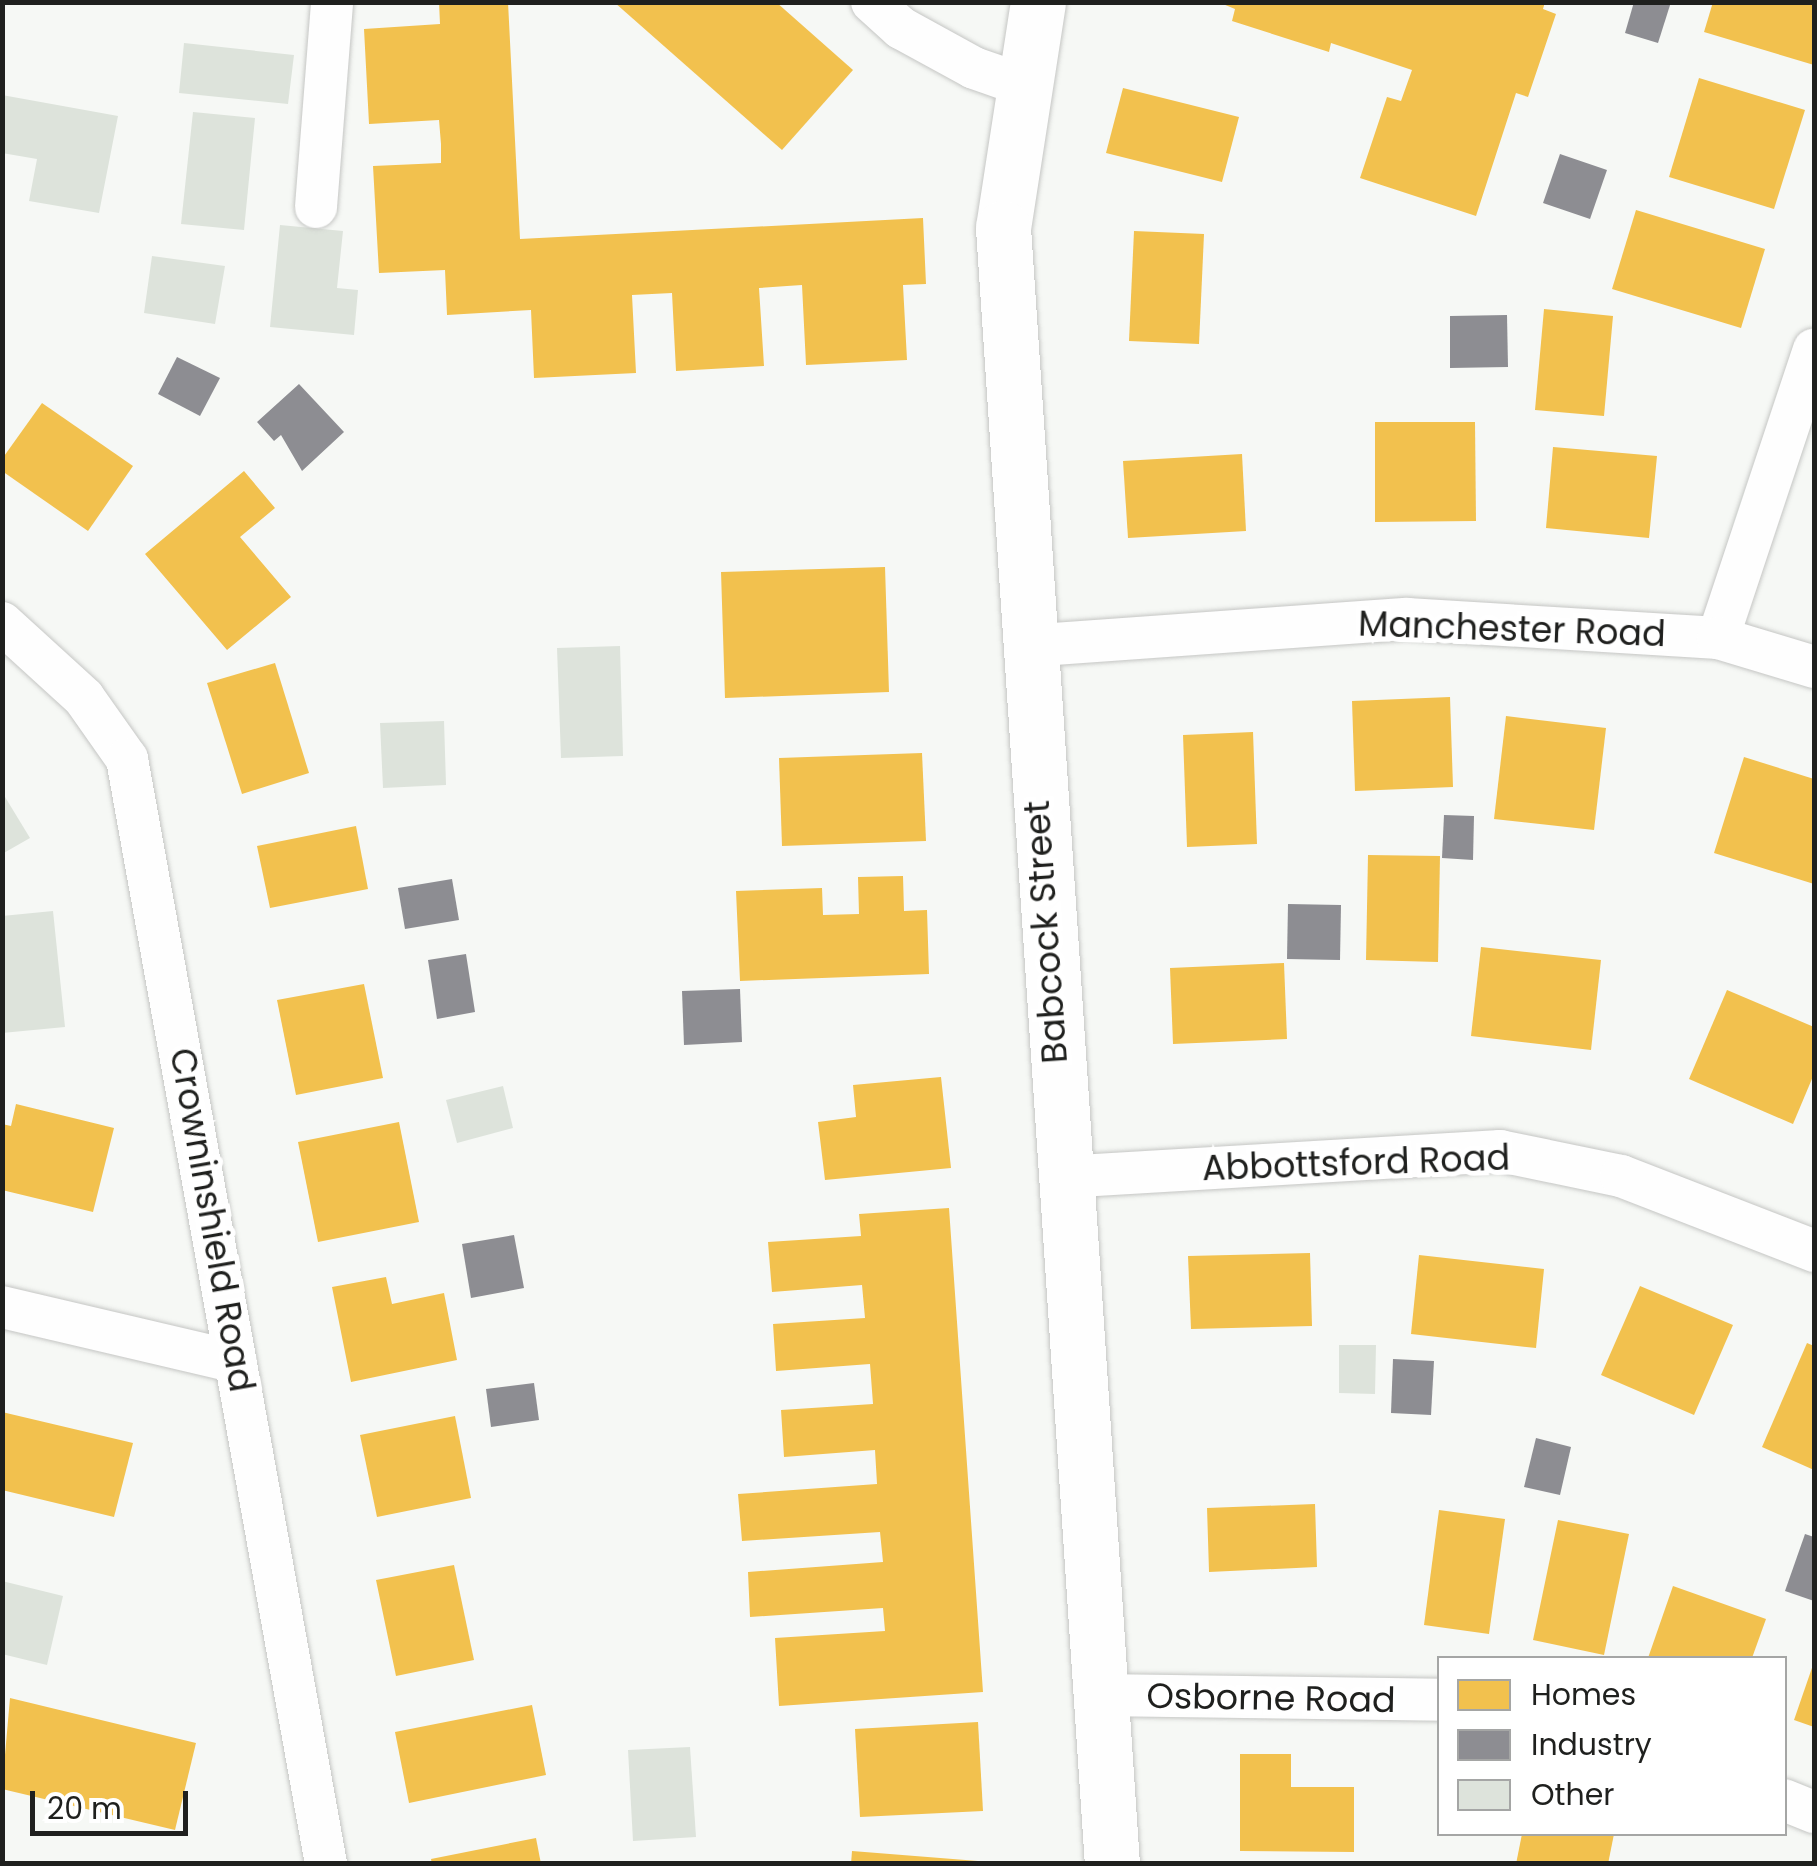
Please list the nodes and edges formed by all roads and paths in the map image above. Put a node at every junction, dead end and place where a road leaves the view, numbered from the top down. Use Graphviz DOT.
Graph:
graph roads {
  1 [pos="332,2"];
  2 [pos="872,2"];
  3 [pos="1038,2"];
  4 [pos="1020,84"];
  5 [pos="316,206"];
  6 [pos="1814,350"];
  7 [pos="2,623"];
  8 [pos="1718,638"];
  9 [pos="1026,646"];
  10 [pos="1814,667"];
  11 [pos="1062,1178"];
  12 [pos="1814,1250"];
  13 [pos="2,1307"];
  14 [pos="236,1362"];
  15 [pos="1102,1695"];
  16 [pos="1437,1700"];
  17 [pos="1787,1801"];
  18 [pos="1814,1812"];
  19 [pos="326,1864"];
  20 [pos="1112,1864"];
  1 -- 5 [label="street"];
  2 -- 4 [label="street"];
  3 -- 4 [label="street, Babcock Street"];
  4 -- 9 [label="street, Babcock Street"];
  6 -- 8 [label="street"];
  7 -- 14 [label="street, Crowninshield Road"];
  8 -- 9 [label="street, Manchester Road"];
  8 -- 10 [label="street, Manchester Road"];
  9 -- 11 [label="street, Babcock Street"];
  11 -- 12 [label="street, Abbottsford Road"];
  11 -- 15 [label="street, Babcock Street"];
  13 -- 14 [label="street"];
  14 -- 19 [label="street, Crowninshield Road"];
  15 -- 16 [label="street, Osborne Road"];
  15 -- 20 [label="street, Babcock Street"];
  17 -- 18 [label="street"];
}
